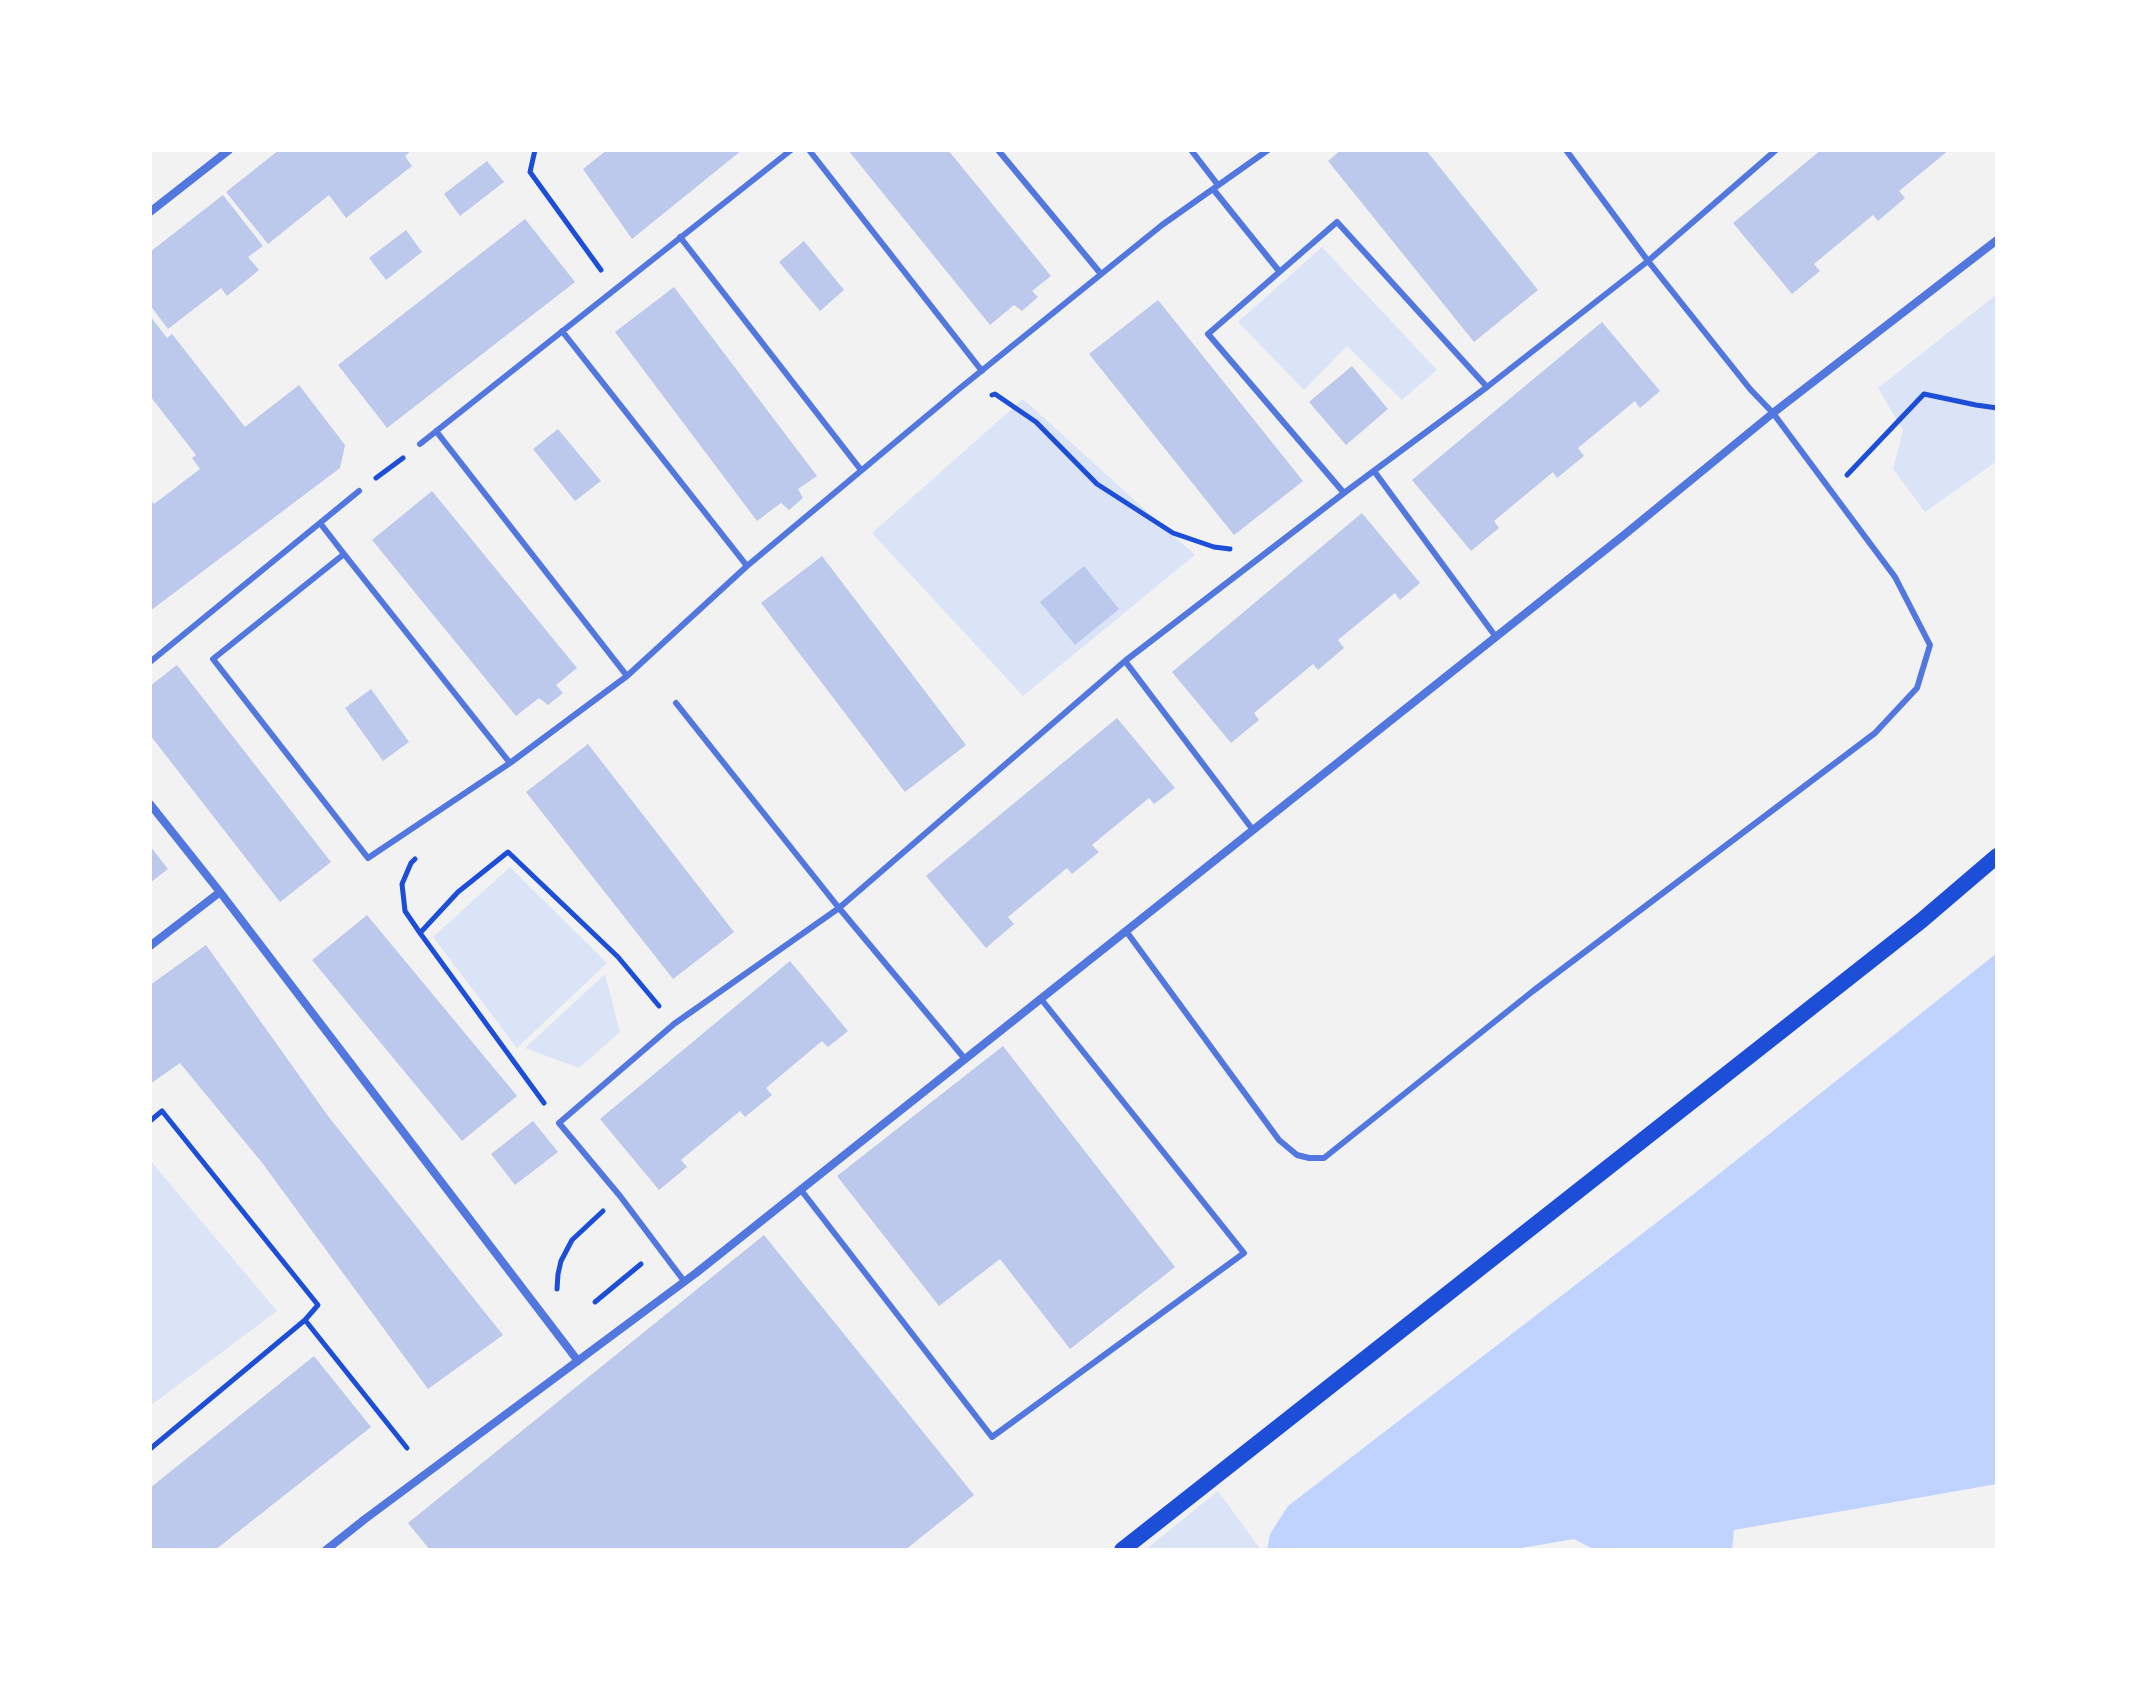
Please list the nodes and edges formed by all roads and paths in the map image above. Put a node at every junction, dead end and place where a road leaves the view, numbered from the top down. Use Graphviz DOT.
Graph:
graph roads {
  1 [pos="229,150"];
  2 [pos="535,150"];
  3 [pos="791,150"];
  4 [pos="809,150"];
  5 [pos="998,150"];
  6 [pos="1191,150"];
  7 [pos="1268,150"];
  8 [pos="1566,150"];
  9 [pos="1776,150"];
  10 [pos="1216,187"];
  11 [pos="150,212"];
  12 [pos="680,237"];
  13 [pos="1997,240"];
  14 [pos="1648,261"];
  15 [pos="1279,271"];
  16 [pos="1101,274"];
  17 [pos="615,288"];
  18 [pos="562,331"];
  19 [pos="982,371"];
  20 [pos="1487,387"];
  21 [pos="995,394"];
  22 [pos="1997,408"];
  23 [pos="1773,413"];
  24 [pos="436,431"];
  25 [pos="420,444"];
  26 [pos="861,470"];
  27 [pos="1374,471"];
  28 [pos="359,491"];
  29 [pos="1832,492"];
  30 [pos="1344,493"];
  31 [pos="320,523"];
  32 [pos="344,554"];
  33 [pos="1266,554"];
  34 [pos="747,566"];
  35 [pos="1496,637"];
  36 [pos="1125,661"];
  37 [pos="150,662"];
  38 [pos="627,676"];
  39 [pos="676,703"];
  40 [pos="510,763"];
  41 [pos="150,804"];
  42 [pos="1253,830"];
  43 [pos="420,854"];
  44 [pos="1997,856"];
  45 [pos="220,892"];
  46 [pos="839,908"];
  47 [pos="1126,931"];
  48 [pos="420,933"];
  49 [pos="150,946"];
  50 [pos="1041,999"];
  51 [pos="674,1024"];
  52 [pos="965,1059"];
  53 [pos="150,1121"];
  54 [pos="559,1123"];
  55 [pos="801,1190"];
  56 [pos="620,1196"];
  57 [pos="660,1248"];
  58 [pos="684,1281"];
  59 [pos="557,1289"];
  60 [pos="595,1302"];
  61 [pos="305,1320"];
  62 [pos="578,1361"];
  63 [pos="407,1448"];
  64 [pos="150,1449"];
  65 [pos="326,1550"];
  66 [pos="1122,1550"];
  1 -- 11 [label="street"];
  2 -- 17 [label="path"];
  3 -- 12 [label="lane"];
  4 -- 19 [label="lane"];
  5 -- 16 [label="lane"];
  6 -- 10 [label="lane"];
  7 -- 10 [label="lane"];
  8 -- 14 [label="lane"];
  9 -- 14 [label="lane"];
  10 -- 15 [label="lane"];
  10 -- 16 [label="lane"];
  12 -- 17 [label="lane"];
  12 -- 26 [label="lane"];
  13 -- 23 [label="street"];
  14 -- 20 [label="lane"];
  14 -- 23 [label="lane"];
  15 -- 20 [label="lane"];
  15 -- 30 [label="lane"];
  16 -- 19 [label="lane"];
  17 -- 18 [label="lane"];
  18 -- 24 [label="lane"];
  18 -- 34 [label="lane"];
  19 -- 26 [label="lane"];
  20 -- 27 [label="lane"];
  21 -- 33 [label="path"];
  22 -- 29 [label="path"];
  23 -- 29 [label="lane"];
  23 -- 35 [label="street"];
  24 -- 25 [label="lane"];
  24 -- 38 [label="lane"];
  25 -- 28 [label="path"];
  26 -- 34 [label="lane"];
  27 -- 30 [label="lane"];
  27 -- 35 [label="lane"];
  28 -- 31 [label="lane"];
  29 -- 47 [label="lane"];
  30 -- 33 [label="lane"];
  31 -- 32 [label="lane"];
  31 -- 37 [label="lane"];
  32 -- 40 [label="lane"];
  32 -- 40 [label="lane"];
  33 -- 36 [label="lane"];
  34 -- 38 [label="lane"];
  35 -- 42 [label="street"];
  36 -- 42 [label="lane"];
  36 -- 46 [label="lane"];
  38 -- 40 [label="lane"];
  39 -- 46 [label="lane"];
  41 -- 45 [label="street"];
  42 -- 47 [label="street"];
  43 -- 48 [label="path"];
  44 -- 66 [label="main road"];
  45 -- 49 [label="street"];
  45 -- 62 [label="street"];
  46 -- 51 [label="lane"];
  46 -- 52 [label="lane"];
  47 -- 50 [label="street"];
  48 -- 51 [label="path"];
  48 -- 54 [label="path"];
  50 -- 52 [label="street"];
  50 -- 55 [label="lane"];
  51 -- 54 [label="lane"];
  52 -- 55 [label="street"];
  53 -- 61 [label="path"];
  54 -- 56 [label="lane"];
  55 -- 58 [label="street"];
  56 -- 57 [label="lane"];
  56 -- 59 [label="path"];
  57 -- 58 [label="lane"];
  57 -- 60 [label="path"];
  58 -- 62 [label="street"];
  61 -- 63 [label="path"];
  61 -- 64 [label="path"];
  62 -- 65 [label="street"];
}
